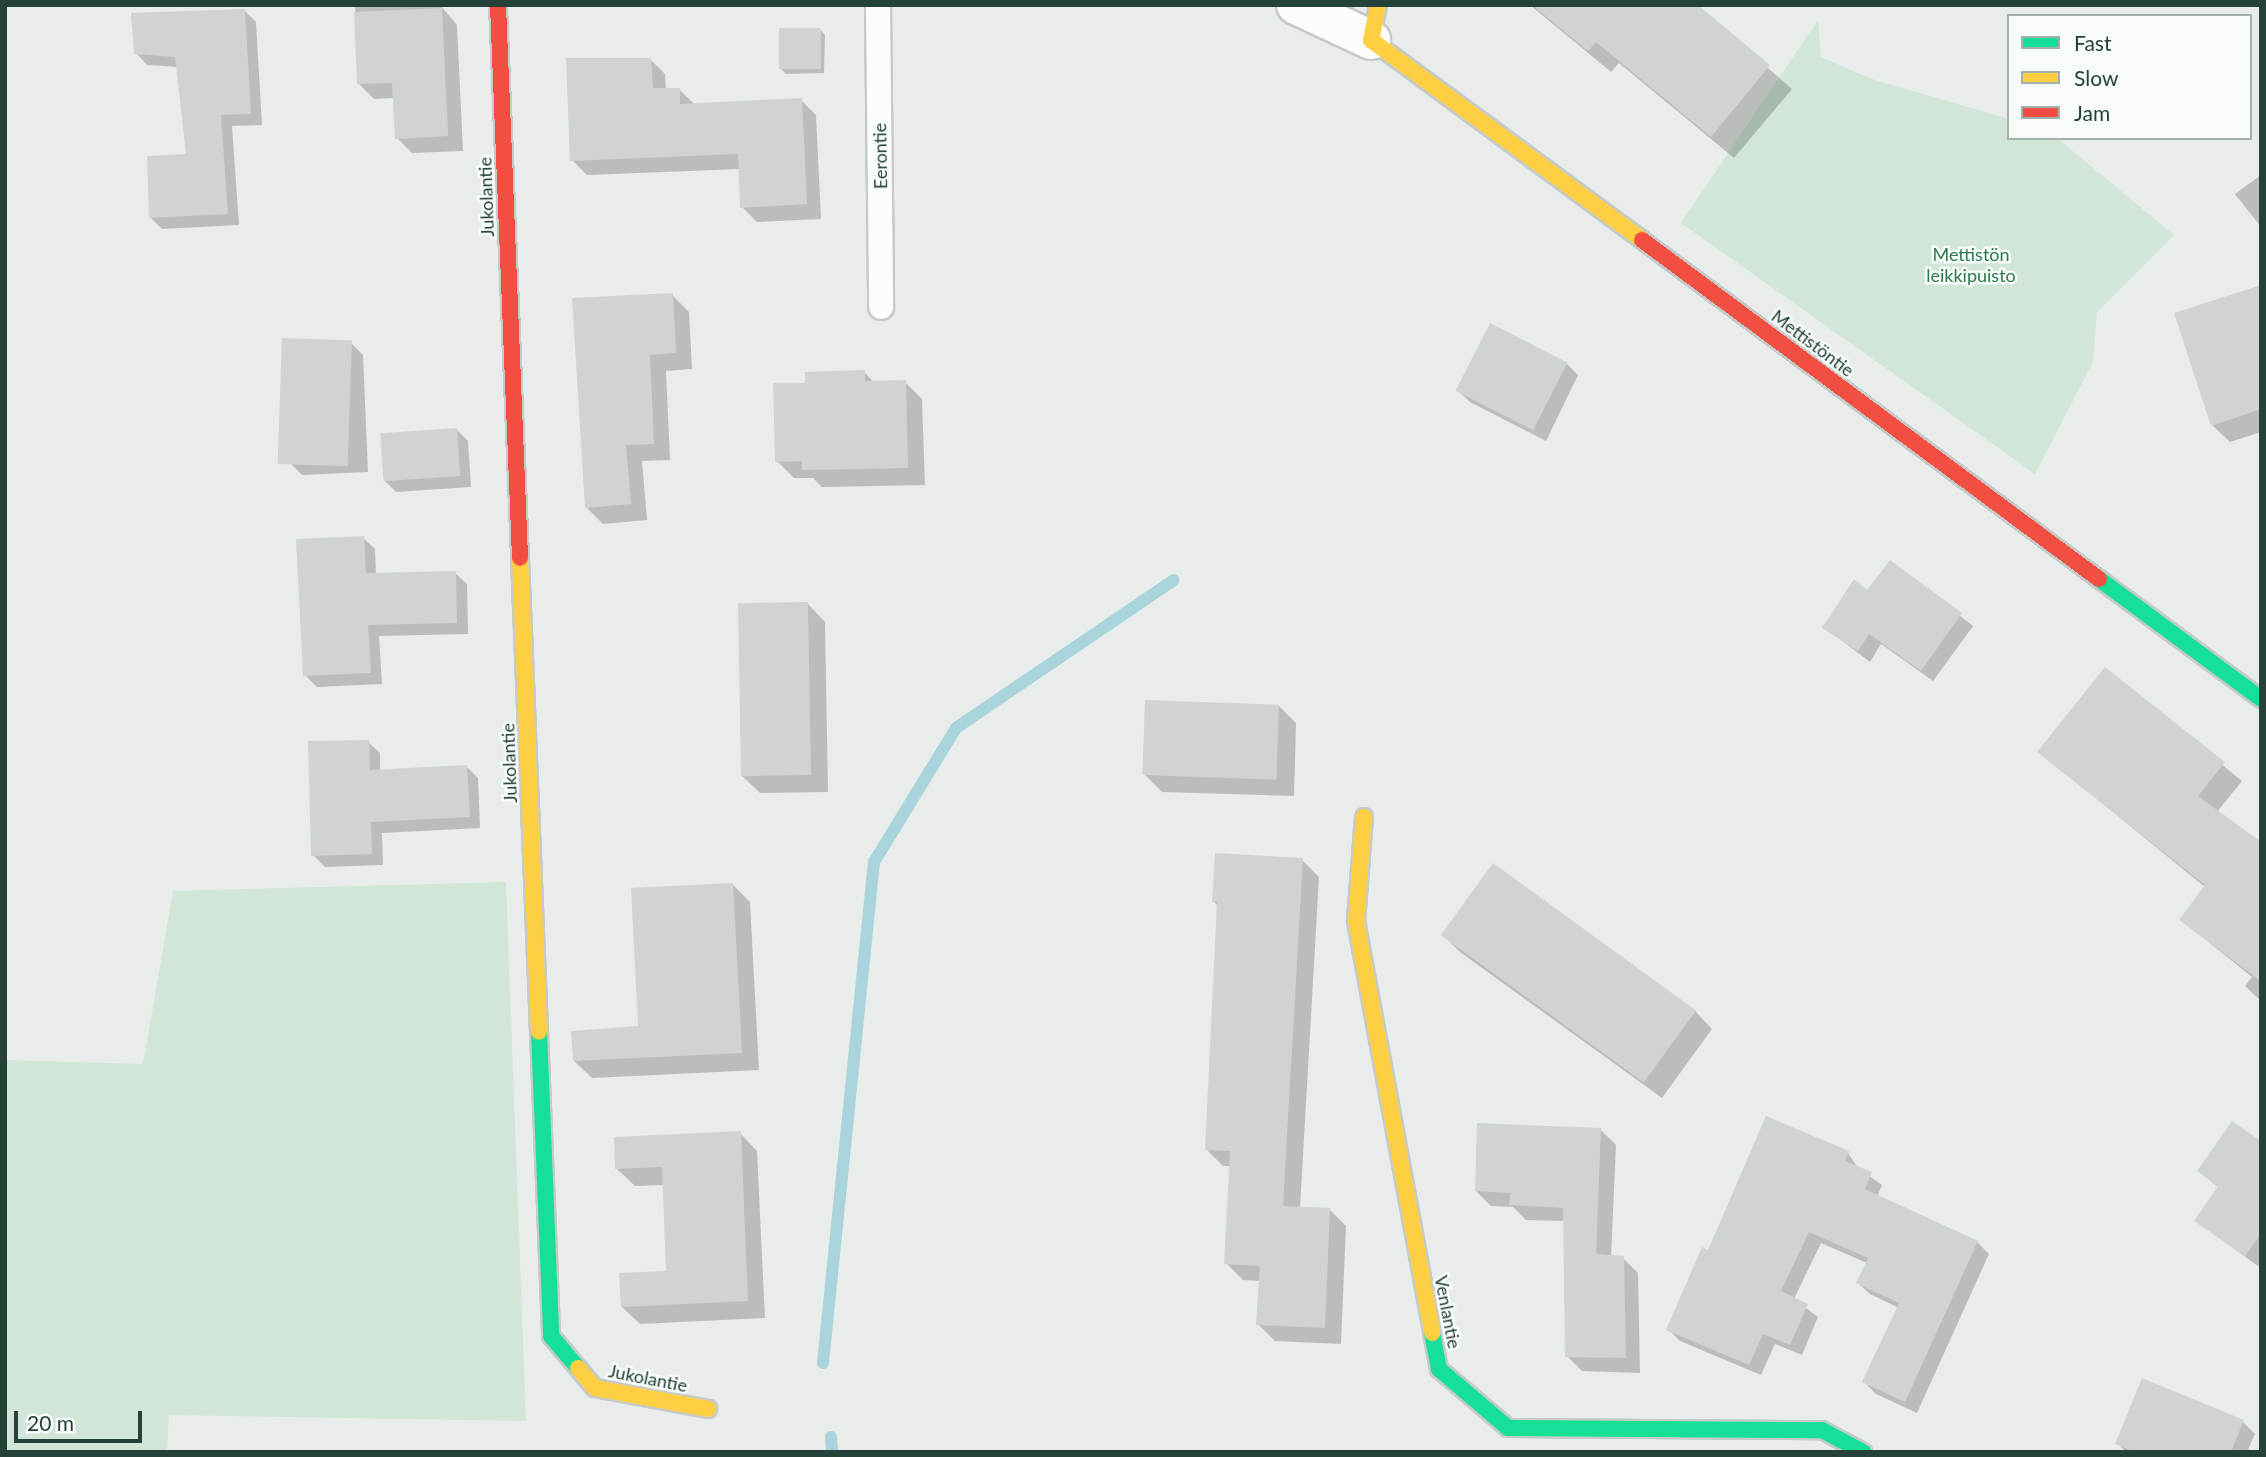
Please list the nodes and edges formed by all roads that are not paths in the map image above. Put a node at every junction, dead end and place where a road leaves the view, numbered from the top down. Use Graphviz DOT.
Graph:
graph roads {
  1 [pos="498,5"];
  2 [pos="878,5"];
  3 [pos="1296,5"];
  4 [pos="1375,23"];
  5 [pos="881,307"];
  6 [pos="2261,699"];
  7 [pos="1364,817"];
  8 [pos="708,1409"];
  9 [pos="1863,1452"];
  1 -- 8 [label="street, Jukolantie"];
  2 -- 5 [label="lane, Eerontie"];
  3 -- 4 [label="street"];
  4 -- 6 [label="street, Mettistöntie"];
  7 -- 9 [label="street, Venlantie"];
}
